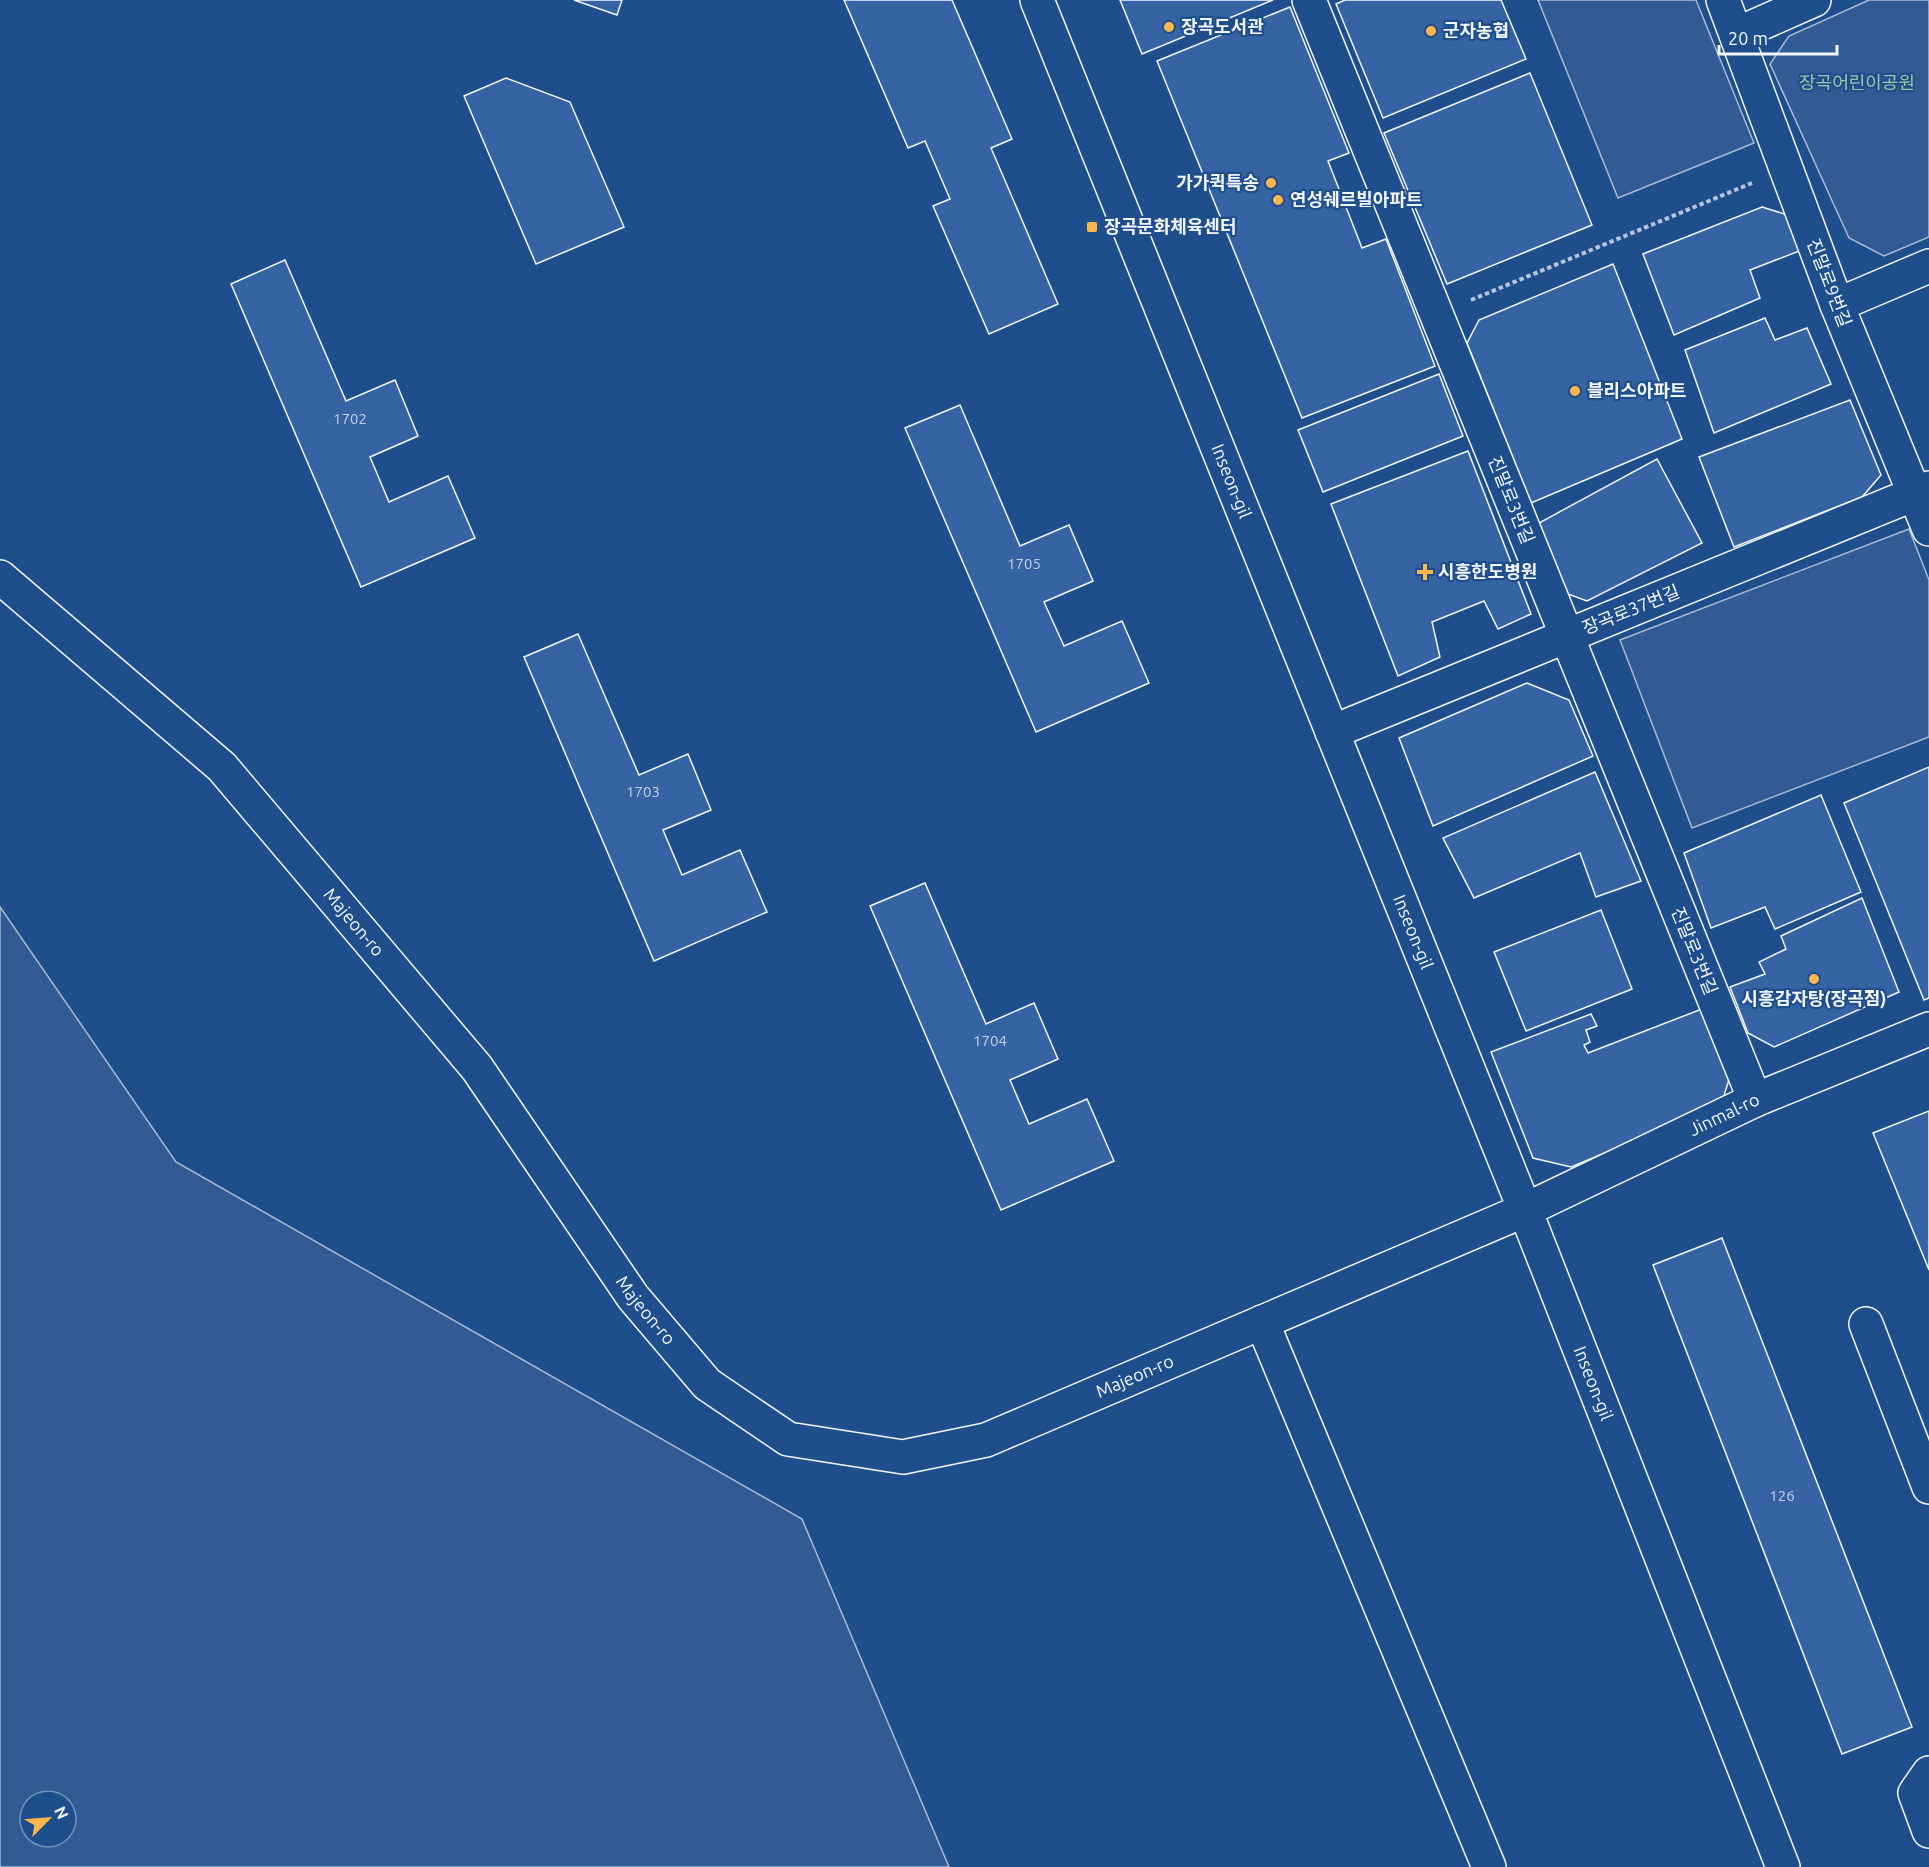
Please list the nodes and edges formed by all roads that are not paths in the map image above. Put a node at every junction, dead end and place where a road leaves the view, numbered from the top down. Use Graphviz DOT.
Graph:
graph roads {
  1 [pos="1037,0"];
  2 [pos="1309,0"];
  3 [pos="1724,0"];
  4 [pos="1814,0"];
  5 [pos="1737,34"];
  6 [pos="1929,266"];
  7 [pos="1837,306"];
  8 [pos="1921,491"];
  9 [pos="1929,529"];
  10 [pos="0,577"];
  11 [pos="1567,636"];
  12 [pos="1332,732"];
  13 [pos="1929,1029"];
  14 [pos="1755,1100"];
  15 [pos="1525,1210"];
  16 [pos="1262,1322"];
  17 [pos="1866,1324"];
  18 [pos="1919,1432"];
  19 [pos="1929,1488"];
  20 [pos="1929,1773"];
  21 [pos="1929,1831"];
  22 [pos="1489,1867"];
  23 [pos="1784,1867"];
  1 -- 12 [label="street, Inseon-gil"];
  2 -- 11 [label="street, 진말로3번길"];
  3 -- 5 [label="street, 진말로9번길"];
  4 -- 5 [label="street"];
  5 -- 7 [label="street, 진말로9번길"];
  6 -- 7 [label="street"];
  7 -- 8 [label="street, 진말로9번길"];
  8 -- 9 [label="street, 진말로9번길"];
  8 -- 11 [label="street, 장곡로37번길"];
  10 -- 16 [label="street, Majeon-ro"];
  11 -- 12 [label="street, 장곡로37번길"];
  11 -- 14 [label="street, 진말로3번길"];
  12 -- 15 [label="street, Inseon-gil"];
  13 -- 14 [label="street, Jinmal-ro"];
  14 -- 15 [label="street, Jinmal-ro"];
  15 -- 16 [label="street, Majeon-ro"];
  15 -- 23 [label="street, Inseon-gil"];
  16 -- 22 [label="street"];
  17 -- 18 [label="street"];
  18 -- 19 [label="street"];
  20 -- 21 [label="street"];
}
